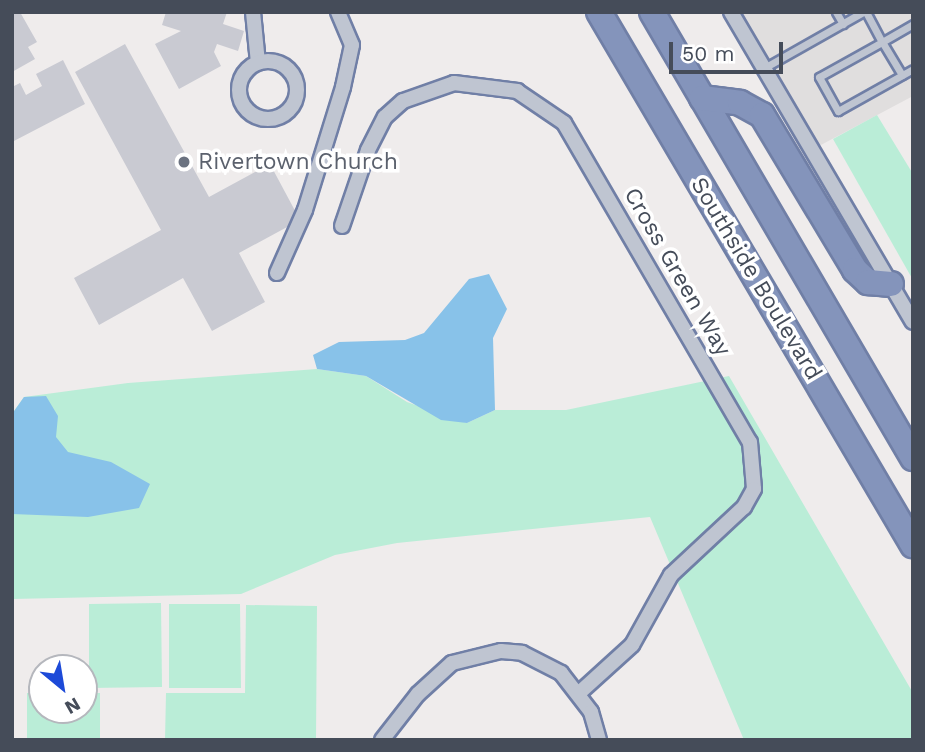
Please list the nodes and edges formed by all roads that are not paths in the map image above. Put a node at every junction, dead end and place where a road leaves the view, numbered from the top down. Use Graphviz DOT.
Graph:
graph roads {
  1 [pos="253,12"];
  2 [pos="338,12"];
  3 [pos="598,12"];
  4 [pos="652,12"];
  5 [pos="731,12"];
  6 [pos="836,12"];
  7 [pos="865,12"];
  8 [pos="843,24"];
  9 [pos="913,24"];
  10 [pos="882,42"];
  11 [pos="258,63"];
  12 [pos="764,68"];
  13 [pos="913,69"];
  14 [pos="902,75"];
  15 [pos="702,98"];
  16 [pos="342,226"];
  17 [pos="277,273"];
  18 [pos="891,284"];
  19 [pos="913,322"];
  20 [pos="913,458"];
  21 [pos="913,545"];
  22 [pos="579,693"];
  23 [pos="382,740"];
  24 [pos="598,740"];
  1 -- 11 [label="street"];
  2 -- 17 [label="street"];
  3 -- 21 [label="highway, Southside Boulevard"];
  4 -- 15 [label="highway, Southside Boulevard"];
  5 -- 12 [label="street"];
  6 -- 8 [label="lane"];
  7 -- 8 [label="lane"];
  7 -- 10 [label="lane"];
  8 -- 12 [label="lane"];
  9 -- 10 [label="lane"];
  10 -- 14 [label="lane"];
  10 -- 14 [label="lane"];
  11 -- 11 [label="street"];
  12 -- 18 [label="street"];
  13 -- 14 [label="lane"];
  15 -- 18 [label="highway"];
  15 -- 20 [label="highway, Southside Boulevard"];
  16 -- 22 [label="street, Cross Green Way"];
  18 -- 19 [label="street"];
  22 -- 23 [label="street"];
  22 -- 24 [label="street"];
}
